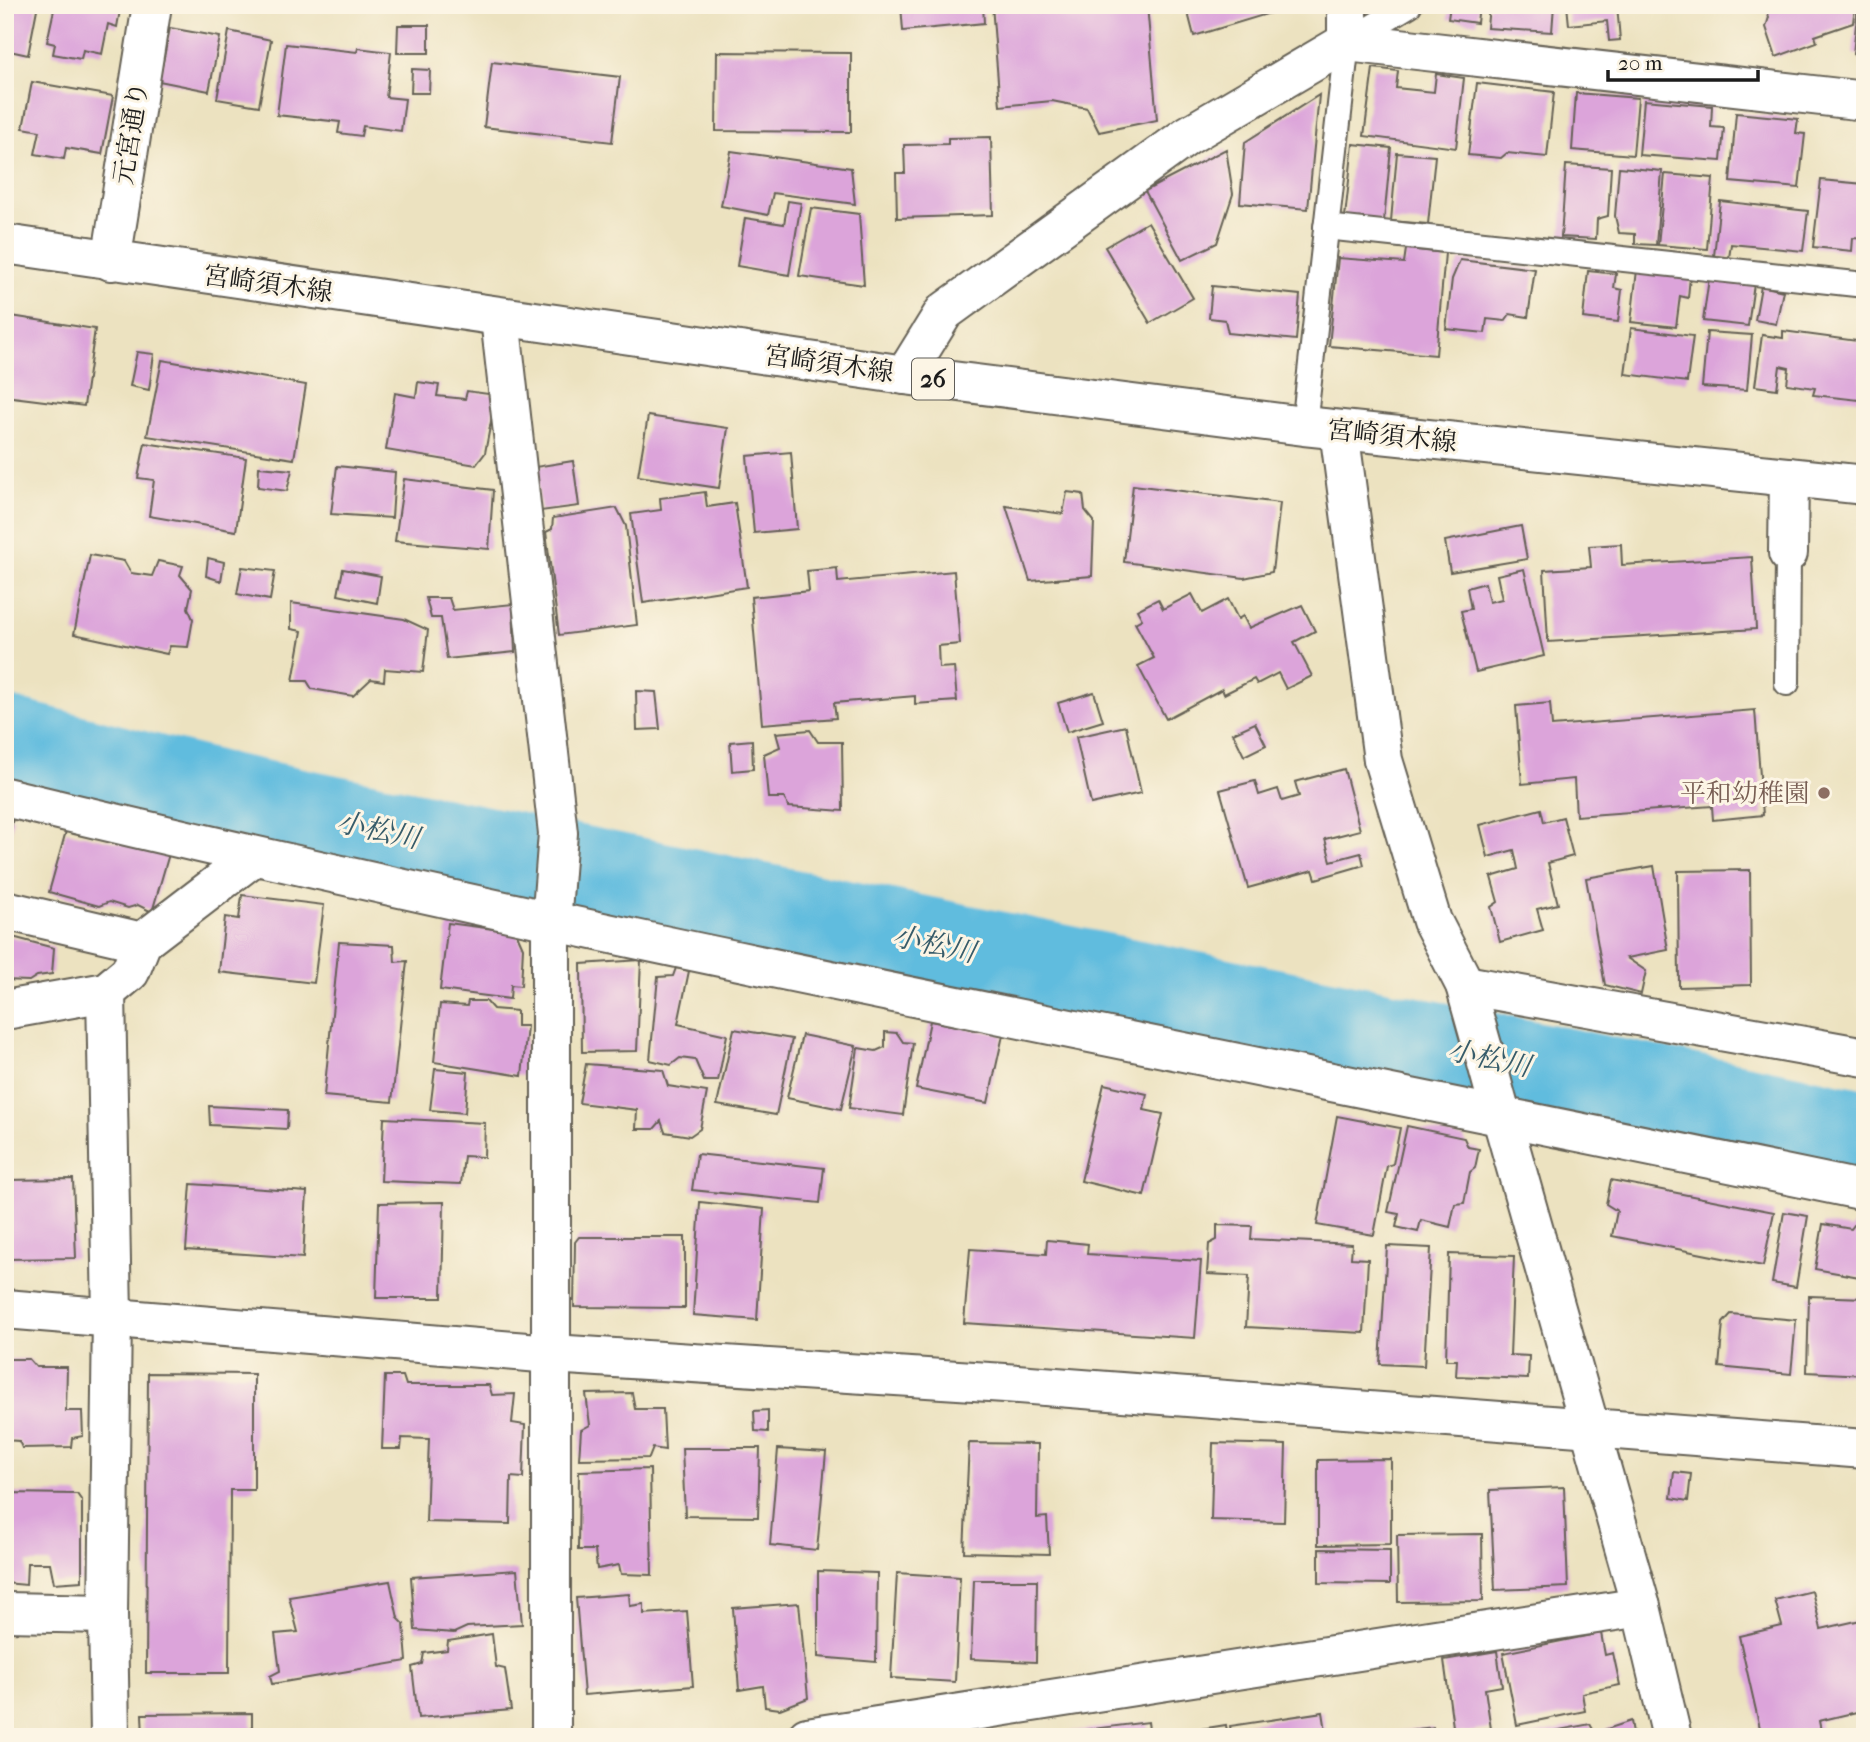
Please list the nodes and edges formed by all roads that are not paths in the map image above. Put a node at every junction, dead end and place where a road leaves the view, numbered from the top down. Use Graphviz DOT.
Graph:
graph roads {
  1 [pos="152,5"];
  2 [pos="1409,5"];
  3 [pos="1347,24"];
  4 [pos="1865,101"];
  5 [pos="1326,227"];
  6 [pos="5,244"];
  7 [pos="111,261"];
  8 [pos="1865,285"];
  9 [pos="500,317"];
  10 [pos="905,375"];
  11 [pos="1321,428"];
  12 [pos="1789,477"];
  13 [pos="1865,485"];
  14 [pos="1788,553"];
  15 [pos="1787,683"];
  16 [pos="5,797"];
  17 [pos="253,857"];
  18 [pos="5,910"];
  19 [pos="551,924"];
  20 [pos="142,942"];
  21 [pos="1465,985"];
  22 [pos="106,992"];
  23 [pos="5,1010"];
  24 [pos="1865,1057"];
  25 [pos="1501,1115"];
  26 [pos="1865,1191"];
  27 [pos="5,1309"];
  28 [pos="112,1316"];
  29 [pos="552,1354"];
  30 [pos="1590,1428"];
  31 [pos="1865,1449"];
  32 [pos="1640,1607"];
  33 [pos="5,1612"];
  34 [pos="108,1615"];
  35 [pos="110,1737"];
  36 [pos="551,1737"];
  37 [pos="807,1737"];
  38 [pos="1672,1737"];
  1 -- 7 [label="street, 元宮通り"];
  2 -- 3 [label="lane"];
  3 -- 4 [label="street"];
  3 -- 5 [label="lane"];
  3 -- 10 [label="street"];
  5 -- 8 [label="lane"];
  5 -- 11 [label="lane"];
  6 -- 7 [label="street, 宮崎須木線 / 26"];
  7 -- 9 [label="street, 宮崎須木線 / 26"];
  9 -- 10 [label="street, 宮崎須木線 / 26"];
  9 -- 19 [label="street"];
  10 -- 11 [label="street, 宮崎須木線 / 26"];
  11 -- 12 [label="street, 宮崎須木線 / 26"];
  11 -- 21 [label="street"];
  12 -- 13 [label="street, 宮崎須木線 / 26"];
  12 -- 14 [label="street"];
  14 -- 15 [label="lane"];
  16 -- 17 [label="street"];
  17 -- 19 [label="street"];
  17 -- 20 [label="street"];
  18 -- 20 [label="street"];
  19 -- 25 [label="street"];
  19 -- 29 [label="street"];
  20 -- 22 [label="street"];
  21 -- 24 [label="street"];
  21 -- 25 [label="street"];
  22 -- 23 [label="street"];
  22 -- 28 [label="street"];
  25 -- 26 [label="street"];
  25 -- 30 [label="street"];
  27 -- 28 [label="street"];
  28 -- 29 [label="street"];
  28 -- 34 [label="street"];
  29 -- 30 [label="street"];
  29 -- 36 [label="street"];
  30 -- 31 [label="street"];
  30 -- 32 [label="street"];
  32 -- 37 [label="street"];
  32 -- 38 [label="street"];
  33 -- 34 [label="street"];
  34 -- 35 [label="street"];
}
